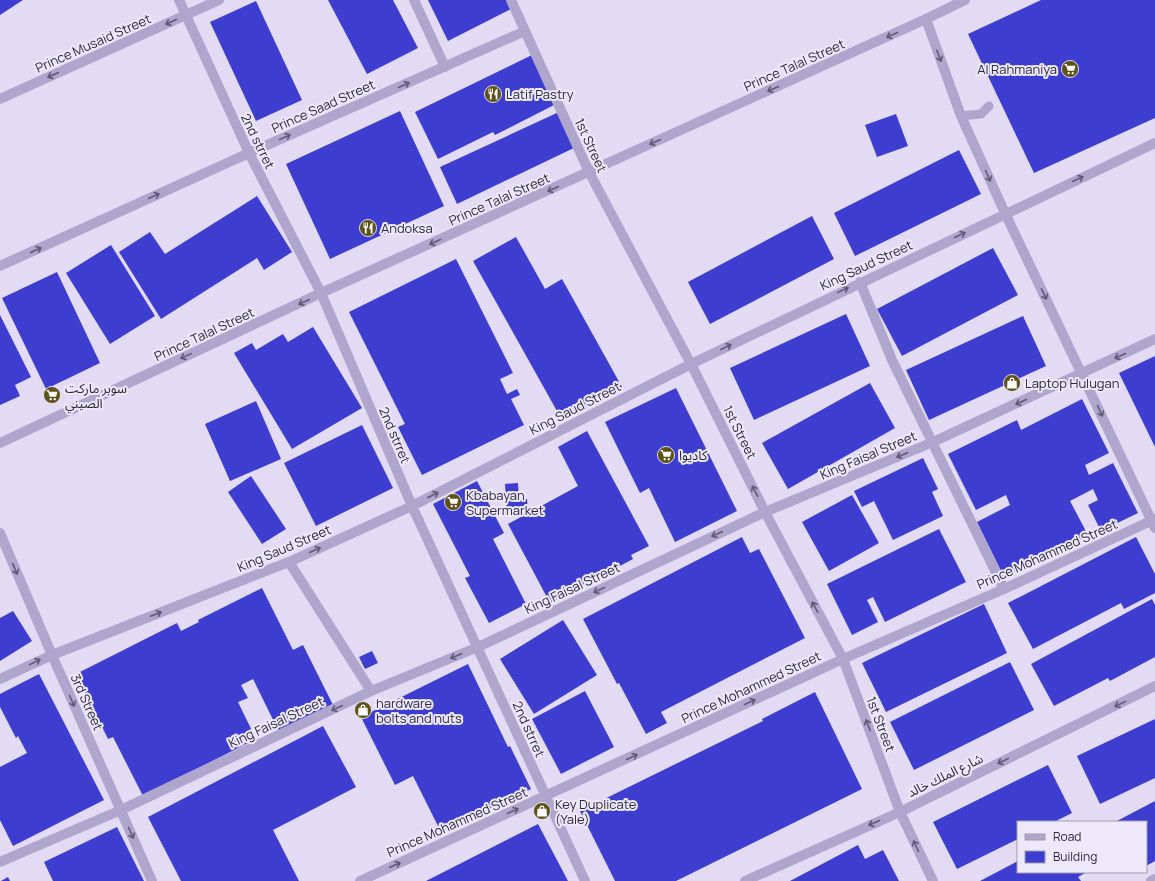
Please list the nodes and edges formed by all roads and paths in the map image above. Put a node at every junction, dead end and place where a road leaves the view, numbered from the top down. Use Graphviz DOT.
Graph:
graph roads {
  1 [pos="179,0"];
  2 [pos="219,0"];
  3 [pos="414,0"];
  4 [pos="511,0"];
  5 [pos="965,0"];
  6 [pos="185,16"];
  7 [pos="926,19"];
  8 [pos="525,32"];
  9 [pos="445,67"];
  10 [pos="0,99"];
  11 [pos="989,106"];
  12 [pos="961,116"];
  13 [pos="1155,143"];
  14 [pos="249,153"];
  15 [pos="589,172"];
  16 [pos="1005,213"];
  17 [pos="0,266"];
  18 [pos="860,282"];
  19 [pos="321,293"];
  20 [pos="1155,339"];
  21 [pos="691,364"];
  22 [pos="1082,374"];
  23 [pos="933,442"];
  24 [pos="0,443"];
  25 [pos="412,506"];
  26 [pos="765,512"];
  27 [pos="1154,523"];
  28 [pos="0,533"];
  29 [pos="290,562"];
  30 [pos="1004,588"];
  31 [pos="478,647"];
  32 [pos="52,654"];
  33 [pos="842,659"];
  34 [pos="0,679"];
  35 [pos="1155,686"];
  36 [pos="371,691"];
  37 [pos="546,796"];
  38 [pos="121,810"];
  39 [pos="900,812"];
  40 [pos="0,862"];
  41 [pos="1155,879"];
  42 [pos="152,881"];
  43 [pos="360,881"];
  44 [pos="585,881"];
  45 [pos="745,881"];
  46 [pos="933,881"];
  47 [pos="1151,881"];
  1 -- 6 [label="street, 2nd strret"];
  2 -- 6 [label="street, Prince Musaid Street"];
  3 -- 9 [label="street"];
  4 -- 8 [label="street, 1st Street"];
  5 -- 7 [label="street, Prince Talal Street"];
  6 -- 10 [label="street, Prince Musaid Street, one-way"];
  6 -- 14 [label="street, 2nd strret"];
  7 -- 12 [label="street, one-way"];
  7 -- 15 [label="street, Prince Talal Street, one-way"];
  8 -- 9 [label="street, Prince Saad Street"];
  8 -- 15 [label="street, 1st Street"];
  14 -- 9 [label="street, Prince Saad Street, one-way"];
  11 -- 12 [label="lane"];
  12 -- 16 [label="street, one-way"];
  16 -- 13 [label="street, King Saud Street, one-way"];
  17 -- 14 [label="street, Prince Saad Street, one-way"];
  14 -- 19 [label="street, 2nd strret"];
  15 -- 19 [label="street, Prince Talal Street, one-way"];
  15 -- 21 [label="street, 1st Street"];
  18 -- 16 [label="street, King Saud Street, one-way"];
  16 -- 22 [label="street, one-way"];
  21 -- 18 [label="street, King Saud Street, one-way"];
  18 -- 23 [label="street"];
  19 -- 24 [label="street, Prince Talal Street, one-way"];
  19 -- 25 [label="street, 2nd strret"];
  20 -- 22 [label="street, King Faisal Street, one-way"];
  25 -- 21 [label="street, King Saud Street, one-way"];
  26 -- 21 [label="street, 1st Street, one-way"];
  22 -- 23 [label="street, King Faisal Street, one-way"];
  22 -- 27 [label="street, one-way"];
  23 -- 26 [label="street, King Faisal Street, one-way"];
  23 -- 30 [label="street"];
  29 -- 25 [label="street, King Saud Street, one-way"];
  25 -- 31 [label="street, 2nd strret"];
  26 -- 31 [label="street, King Faisal Street, one-way"];
  33 -- 26 [label="street, 1st Street, one-way"];
  27 -- 30 [label="street, Prince Mohammed Street"];
  28 -- 32 [label="street, 3rd Street, one-way"];
  32 -- 29 [label="street, King Saud Street, one-way"];
  29 -- 36 [label="street"];
  30 -- 33 [label="street, Prince Mohammed Street"];
  31 -- 36 [label="street, King Faisal Street, one-way"];
  31 -- 37 [label="street, 2nd strret"];
  34 -- 32 [label="street, King Saud Street, one-way"];
  32 -- 38 [label="street, 3rd Street, one-way"];
  37 -- 33 [label="street, Prince Mohammed Street, one-way"];
  39 -- 33 [label="street, 1st Street, one-way"];
  35 -- 39 [label="street, شارع الملك خالد, one-way"];
  36 -- 38 [label="street, King Faisal Street, one-way"];
  43 -- 37 [label="street, Prince Mohammed Street, one-way"];
  37 -- 44 [label="street, 2nd strret"];
  38 -- 40 [label="street, King Faisal Street"];
  38 -- 42 [label="street, 3rd Street, one-way"];
  39 -- 45 [label="street, شارع الملك خالد, one-way"];
  46 -- 39 [label="street, 1st Street, one-way"];
  41 -- 47 [label="street"];
}
